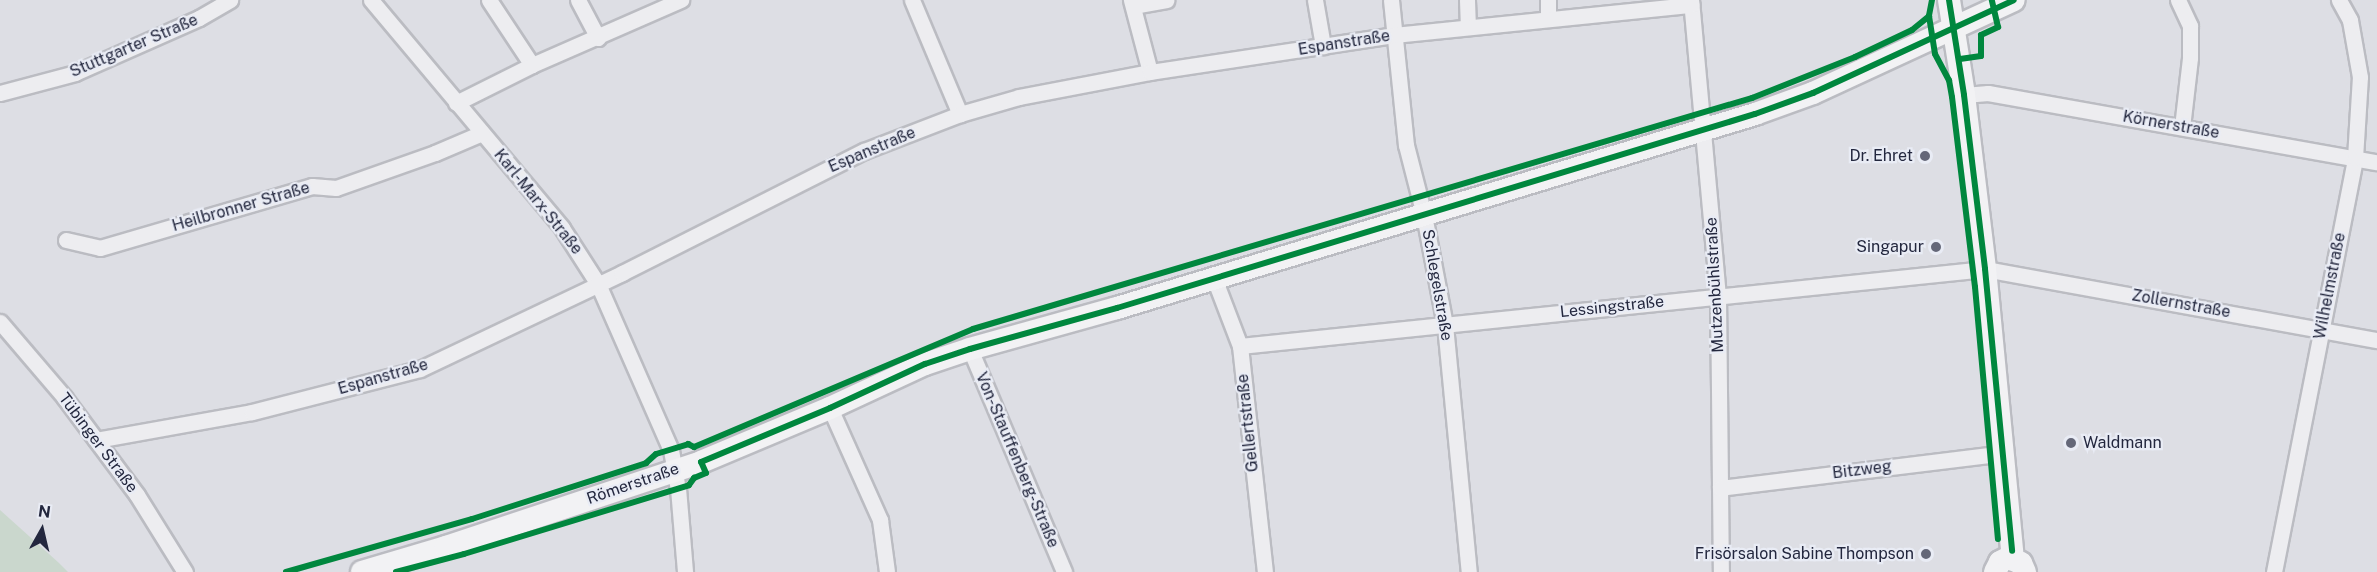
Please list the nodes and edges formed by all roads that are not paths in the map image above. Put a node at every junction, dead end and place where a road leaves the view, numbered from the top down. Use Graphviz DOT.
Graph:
graph roads {
  1 [pos="230,0"];
  2 [pos="371,0"];
  3 [pos="489,0"];
  4 [pos="578,0"];
  5 [pos="912,0"];
  6 [pos="1166,0"];
  7 [pos="1315,0"];
  8 [pos="1391,0"];
  9 [pos="1467,0"];
  10 [pos="1548,0"];
  11 [pos="1949,0"];
  12 [pos="2014,0"];
  13 [pos="2178,0"];
  14 [pos="2339,0"];
  15 [pos="678,1"];
  16 [pos="1132,3"];
  17 [pos="1691,3"];
  18 [pos="1621,6"];
  19 [pos="1548,19"];
  20 [pos="1468,26"];
  21 [pos="1955,26"];
  22 [pos="1394,34"];
  23 [pos="598,38"];
  24 [pos="1323,46"];
  25 [pos="532,65"];
  26 [pos="1150,72"];
  27 [pos="0,93"];
  28 [pos="1964,95"];
  29 [pos="456,103"];
  30 [pos="960,114"];
  31 [pos="2182,128"];
  32 [pos="1703,130"];
  33 [pos="482,133"];
  34 [pos="2355,158"];
  35 [pos="2377,162"];
  36 [pos="1424,215"];
  37 [pos="66,240"];
  38 [pos="1985,269"];
  39 [pos="1214,278"];
  40 [pos="598,284"];
  41 [pos="1718,295"];
  42 [pos="0,322"];
  43 [pos="1445,325"];
  44 [pos="2321,329"];
  45 [pos="2377,340"];
  46 [pos="1239,346"];
  47 [pos="970,349"];
  48 [pos="830,408"];
  49 [pos="96,440"];
  50 [pos="2004,453"];
  51 [pos="675,470"];
  52 [pos="1720,488"];
  53 [pos="2010,567"];
  54 [pos="185,572"];
  55 [pos="362,572"];
  56 [pos="685,572"];
  57 [pos="887,572"];
  58 [pos="1064,572"];
  59 [pos="1265,572"];
  60 [pos="1469,572"];
  61 [pos="1721,572"];
  62 [pos="2274,572"];
  1 -- 27 [label="street, Stuttgarter Straße"];
  2 -- 29 [label="street, Karl-Marx-Straße"];
  3 -- 25 [label="street"];
  4 -- 23 [label="street"];
  5 -- 30 [label="street"];
  6 -- 16 [label="street"];
  7 -- 24 [label="street"];
  8 -- 22 [label="street, Schlegelstraße"];
  9 -- 20 [label="street"];
  10 -- 19 [label="street"];
  11 -- 21 [label="street"];
  12 -- 21 [label="street, Römerstraße"];
  13 -- 31 [label="street"];
  14 -- 34 [label="street, Wilhelmstraße"];
  15 -- 23 [label="street"];
  16 -- 26 [label="street"];
  17 -- 18 [label="street, Espanstraße"];
  17 -- 32 [label="street, Mutzenbühlstraße"];
  18 -- 19 [label="street, Espanstraße"];
  19 -- 20 [label="street, Espanstraße"];
  20 -- 22 [label="street, Espanstraße"];
  21 -- 28 [label="street"];
  21 -- 32 [label="street, Römerstraße"];
  22 -- 24 [label="street, Espanstraße"];
  22 -- 36 [label="street, Schlegelstraße"];
  23 -- 25 [label="street"];
  24 -- 26 [label="street, Espanstraße"];
  25 -- 29 [label="street"];
  26 -- 30 [label="street, Espanstraße"];
  28 -- 31 [label="street, Körnerstraße"];
  28 -- 38 [label="street"];
  29 -- 33 [label="street, Karl-Marx-Straße"];
  30 -- 40 [label="street, Espanstraße"];
  31 -- 34 [label="street, Körnerstraße"];
  32 -- 36 [label="street, Römerstraße"];
  32 -- 41 [label="street, Mutzenbühlstraße"];
  33 -- 37 [label="street, Heilbronner Straße"];
  33 -- 40 [label="street, Karl-Marx-Straße"];
  34 -- 35 [label="street, Körnerstraße"];
  34 -- 44 [label="street, Wilhelmstraße"];
  36 -- 39 [label="street, Römerstraße"];
  36 -- 43 [label="street, Schlegelstraße"];
  38 -- 41 [label="street, Lessingstraße"];
  38 -- 44 [label="street, Zollernstraße"];
  38 -- 50 [label="street"];
  39 -- 46 [label="street, Gellertstraße"];
  39 -- 47 [label="street, Römerstraße"];
  40 -- 49 [label="street, Espanstraße"];
  40 -- 51 [label="street, Karl-Marx-Straße"];
  41 -- 43 [label="street, Lessingstraße"];
  41 -- 52 [label="street, Mutzenbühlstraße"];
  42 -- 49 [label="street, Tübinger Straße"];
  43 -- 46 [label="street, Lessingstraße"];
  43 -- 60 [label="street, Schlegelstraße"];
  44 -- 45 [label="street, Zollernstraße"];
  44 -- 62 [label="street, Wilhelmstraße"];
  46 -- 59 [label="street, Gellertstraße"];
  47 -- 48 [label="street, Römerstraße"];
  47 -- 58 [label="street, Von-Stauffenberg-Straße"];
  48 -- 51 [label="street, Römerstraße"];
  48 -- 57 [label="street"];
  49 -- 54 [label="street, Tübinger Straße"];
  50 -- 52 [label="street, Bitzweg"];
  50 -- 53 [label="street"];
  51 -- 55 [label="street, Römerstraße"];
  51 -- 56 [label="street, Karl-Marx-Straße"];
  52 -- 61 [label="street, Mutzenbühlstraße"];
}
